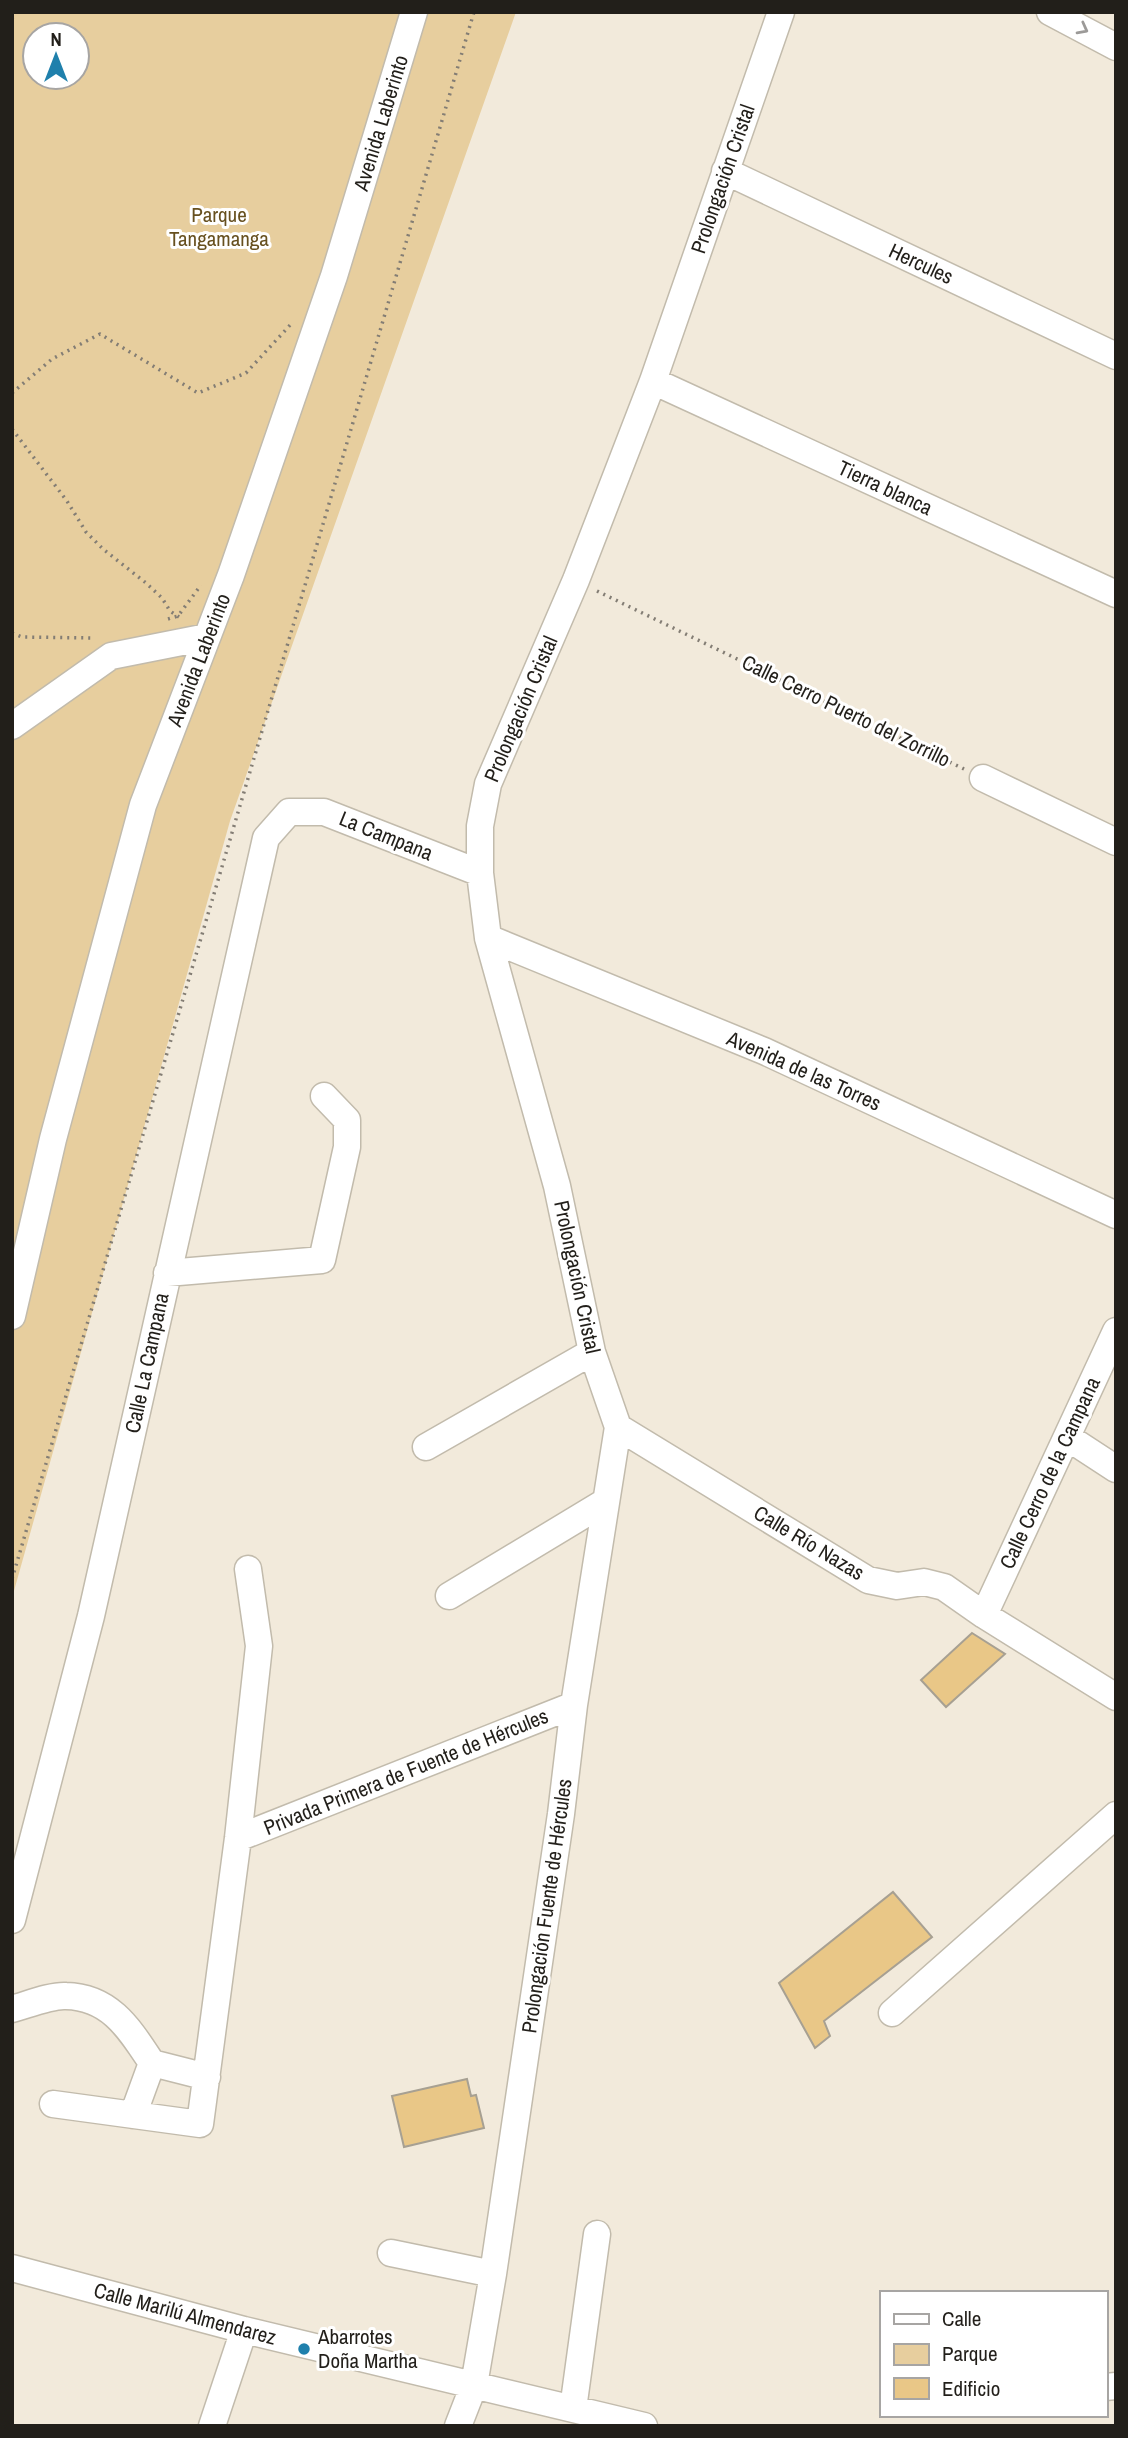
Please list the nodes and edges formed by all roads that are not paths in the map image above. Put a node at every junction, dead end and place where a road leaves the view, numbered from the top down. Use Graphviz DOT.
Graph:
graph roads {
  1 [pos="415,12"];
  2 [pos="780,12"];
  3 [pos="1050,12"];
  4 [pos="1116,47"];
  5 [pos="725,172"];
  6 [pos="1116,356"];
  7 [pos="653,381"];
  8 [pos="1116,594"];
  9 [pos="207,637"];
  10 [pos="12,726"];
  11 [pos="984,778"];
  12 [pos="289,812"];
  13 [pos="1116,842"];
  14 [pos="480,873"];
  15 [pos="488,938"];
  16 [pos="324,1096"];
  17 [pos="1116,1215"];
  18 [pos="17,1269"];
  19 [pos="167,1273"];
  20 [pos="12,1316"];
  21 [pos="1116,1331"];
  22 [pos="592,1352"];
  23 [pos="618,1427"];
  24 [pos="1067,1437"];
  25 [pos="426,1447"];
  26 [pos="1116,1469"];
  27 [pos="605,1502"];
  28 [pos="248,1569"];
  29 [pos="449,1596"];
  30 [pos="984,1615"];
  31 [pos="1116,1697"];
  32 [pos="573,1705"];
  33 [pos="1116,1815"];
  34 [pos="238,1838"];
  35 [pos="12,1920"];
  36 [pos="12,2009"];
  37 [pos="892,2013"];
  38 [pos="152,2063"];
  39 [pos="207,2077"];
  40 [pos="52,2104"];
  41 [pos="133,2115"];
  42 [pos="597,2234"];
  43 [pos="391,2253"];
  44 [pos="12,2268"];
  45 [pos="493,2274"];
  46 [pos="244,2330"];
  47 [pos="474,2385"];
  48 [pos="573,2409"];
  49 [pos="212,2426"];
  50 [pos="458,2426"];
  51 [pos="644,2426"];
  1 -- 9 [label="street, Avenida Laberinto"];
  2 -- 5 [label="street, Prolongación Cristal"];
  3 -- 4 [label="street, one-way"];
  5 -- 6 [label="street, Hercules"];
  5 -- 7 [label="street, Prolongación Cristal"];
  7 -- 8 [label="street, Tierra blanca"];
  7 -- 14 [label="street, Prolongación Cristal"];
  9 -- 10 [label="street"];
  9 -- 18 [label="street, Avenida Laberinto"];
  11 -- 13 [label="street"];
  12 -- 14 [label="street, La Campana"];
  12 -- 19 [label="street, Calle La Campana"];
  14 -- 15 [label="street, Prolongación Cristal"];
  15 -- 17 [label="street, Avenida de las Torres"];
  15 -- 22 [label="street, Prolongación Cristal"];
  16 -- 19 [label="street"];
  18 -- 20 [label="street, Avenida Laberinto"];
  19 -- 35 [label="street, Calle La Campana"];
  21 -- 24 [label="street, Calle Cerro de la Campana"];
  22 -- 23 [label="street, Prolongación Cristal"];
  22 -- 25 [label="street"];
  23 -- 27 [label="street, Prolongación Fuente de Hércules"];
  23 -- 30 [label="street, Calle Río Nazas"];
  24 -- 26 [label="street"];
  24 -- 30 [label="street, Calle Cerro de la Campana"];
  27 -- 29 [label="street"];
  27 -- 32 [label="street, Prolongación Fuente de Hércules"];
  28 -- 34 [label="street, Privada Primera de Fuente de Hércules"];
  30 -- 31 [label="street, Calle Río Nazas"];
  32 -- 34 [label="street, Privada Primera de Fuente de Hércules"];
  32 -- 45 [label="street, Prolongación Fuente de Hércules"];
  33 -- 37 [label="street"];
  34 -- 39 [label="street, Privada Primera de Fuente de Hércules"];
  36 -- 38 [label="street"];
  38 -- 39 [label="street"];
  38 -- 41 [label="street"];
  39 -- 41 [label="street, Privada Primera de Fuente de Hércules"];
  40 -- 41 [label="street"];
  42 -- 48 [label="street"];
  43 -- 45 [label="street"];
  44 -- 46 [label="street, Calle Marilú Almendarez"];
  45 -- 47 [label="street, Prolongación Fuente de Hércules"];
  46 -- 47 [label="street, Calle Marilú Almendarez"];
  46 -- 49 [label="street"];
  47 -- 48 [label="street, Calle Marilú Almendarez"];
  47 -- 50 [label="street, Prolongación Fuente de Hércules"];
  48 -- 51 [label="street, Calle Marilú Almendarez"];
}
